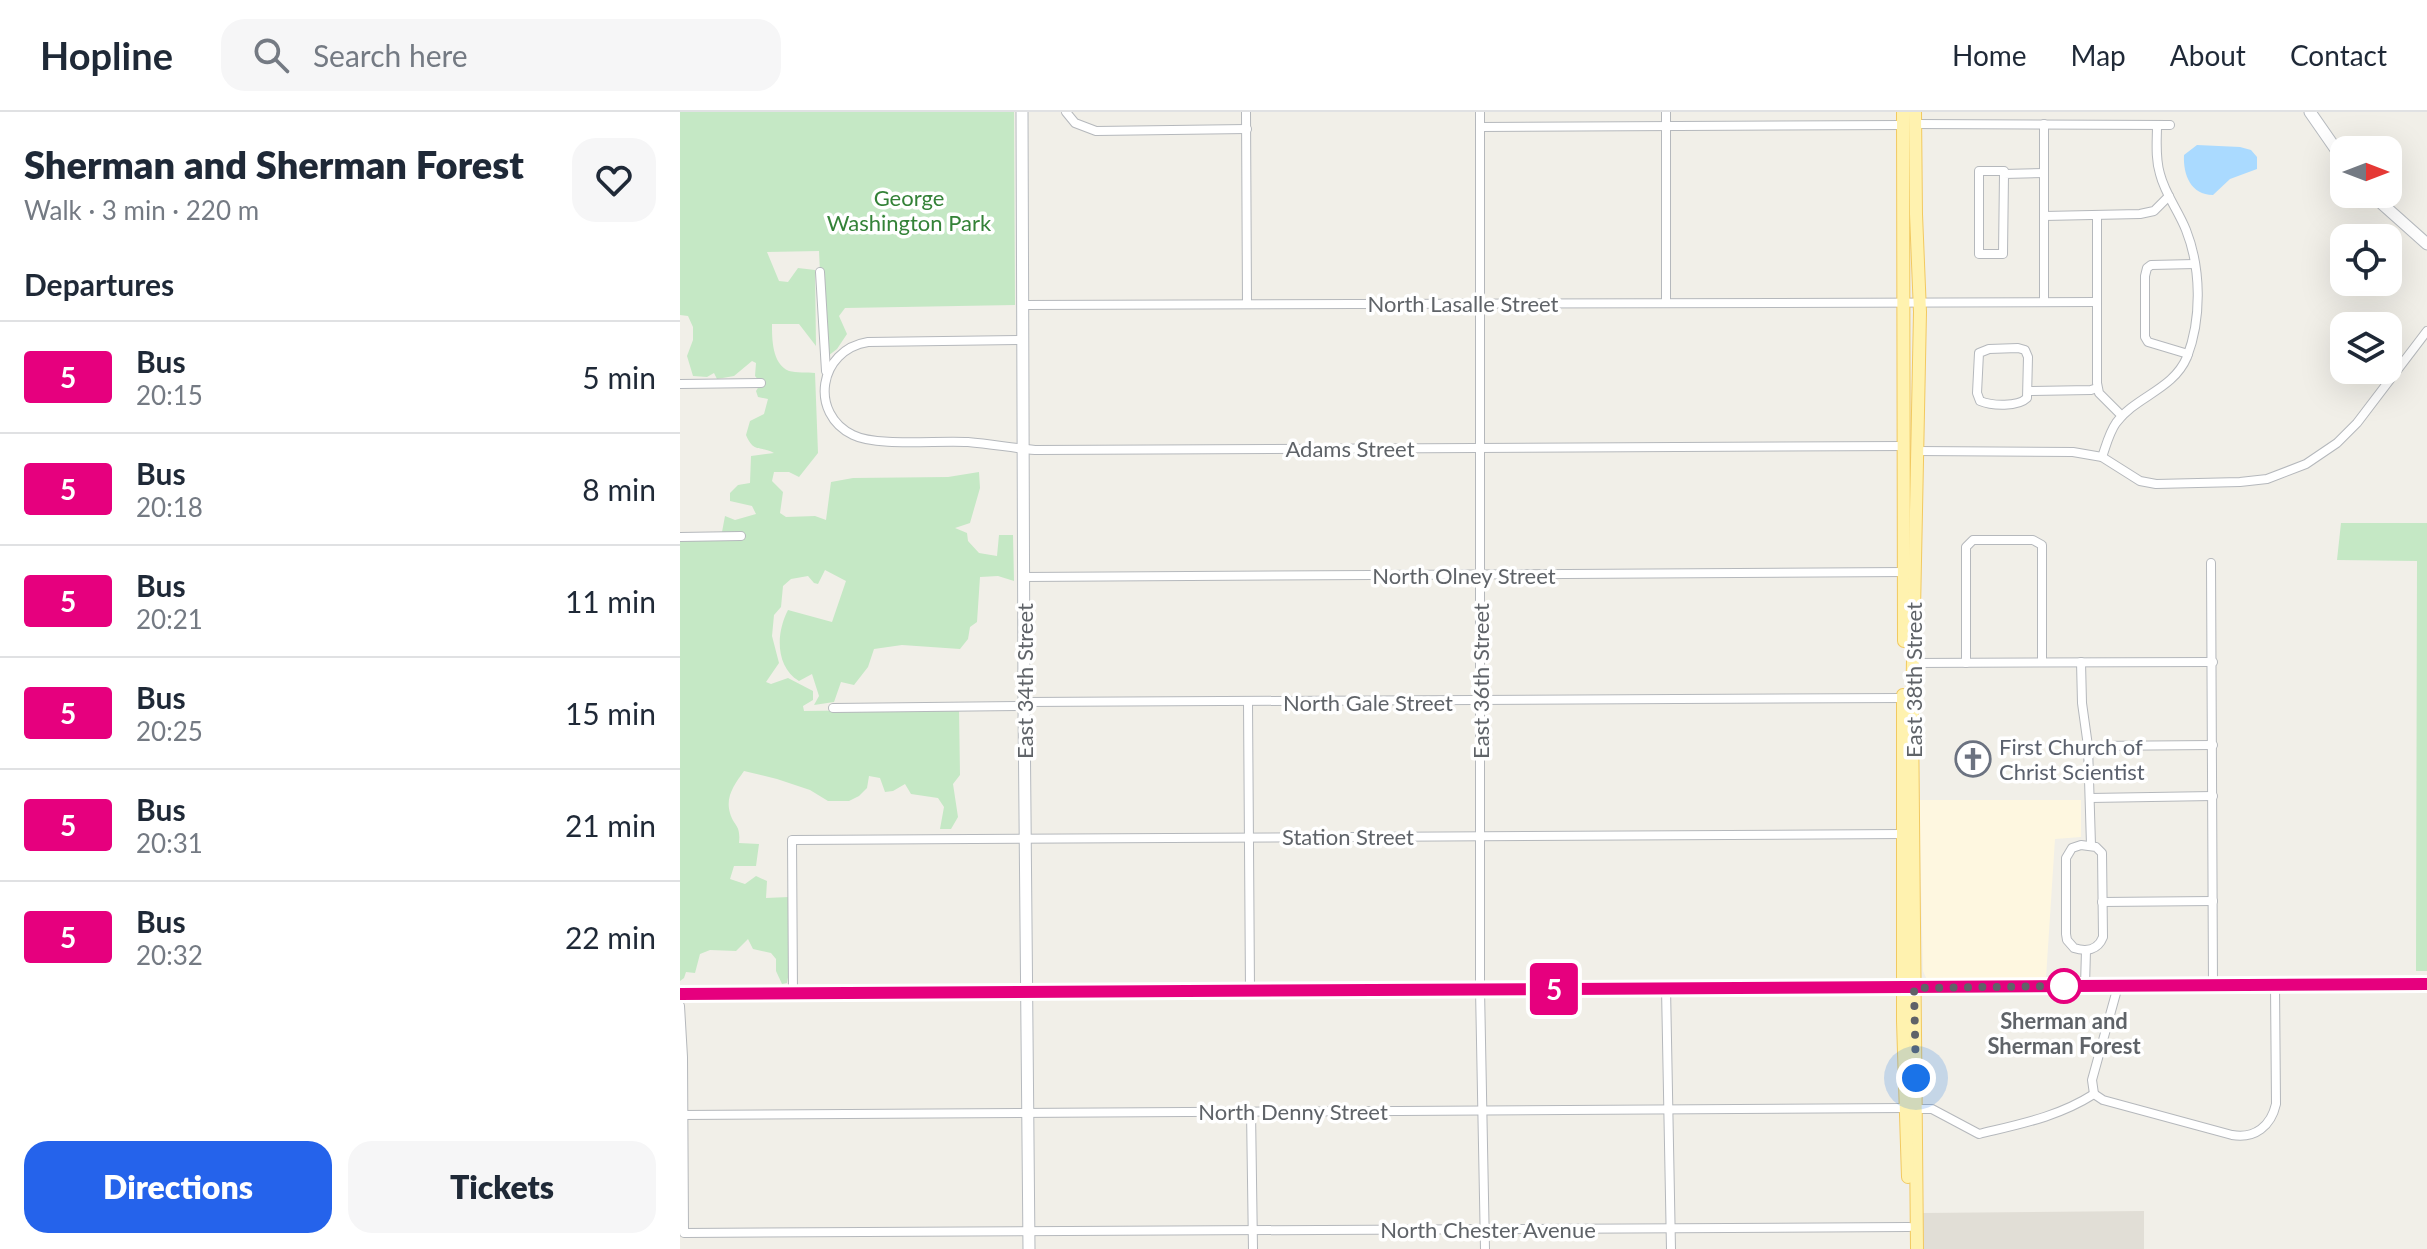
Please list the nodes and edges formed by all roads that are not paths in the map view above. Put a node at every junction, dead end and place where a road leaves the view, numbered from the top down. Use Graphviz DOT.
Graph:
graph roads {
  1 [pos="1022,112"];
  2 [pos="1066,112"];
  3 [pos="1246,112"];
  4 [pos="1480,112"];
  5 [pos="1666,112"];
  6 [pos="2310,112"];
  7 [pos="1909,118"];
  8 [pos="2044,124"];
  9 [pos="2157,125"];
  10 [pos="2170,125"];
  11 [pos="1666,126"];
  12 [pos="1480,127"];
  13 [pos="1247,129"];
  14 [pos="2330,141"];
  15 [pos="2044,173"];
  16 [pos="2004,174"];
  17 [pos="2169,196"];
  18 [pos="2386,208"];
  19 [pos="2044,216"];
  20 [pos="2097,216"];
  21 [pos="2427,244"];
  22 [pos="2195,264"];
  23 [pos="820,272"];
  24 [pos="1666,301"];
  25 [pos="1904,301"];
  26 [pos="1920,301"];
  27 [pos="2044,301"];
  28 [pos="2097,302"];
  29 [pos="1480,303"];
  30 [pos="1247,304"];
  31 [pos="1022,305"];
  32 [pos="2427,331"];
  33 [pos="1022,340"];
  34 [pos="2188,354"];
  35 [pos="826,377"];
  36 [pos="761,383"];
  37 [pos="680,384"];
  38 [pos="2097,388"];
  39 [pos="2028,391"];
  40 [pos="2122,416"];
  41 [pos="1479,448"];
  42 [pos="1911,448"];
  43 [pos="1023,449"];
  44 [pos="2102,457"];
  45 [pos="741,536"];
  46 [pos="680,537"];
  47 [pos="2211,563"];
  48 [pos="1905,572"];
  49 [pos="1480,575"];
  50 [pos="1023,577"];
  51 [pos="2042,662"];
  52 [pos="2081,662"];
  53 [pos="2213,662"];
  54 [pos="1912,663"];
  55 [pos="1966,663"];
  56 [pos="1903,698"];
  57 [pos="1480,701"];
  58 [pos="1248,702"];
  59 [pos="1024,704"];
  60 [pos="833,708"];
  61 [pos="2213,745"];
  62 [pos="2088,746"];
  63 [pos="2213,796"];
  64 [pos="2090,798"];
  65 [pos="1903,834"];
  66 [pos="1480,835"];
  67 [pos="1249,837"];
  68 [pos="1025,838"];
  69 [pos="2091,845"];
  70 [pos="2213,901"];
  71 [pos="2102,902"];
  72 [pos="2086,950"];
  73 [pos="2427,984"];
  74 [pos="2213,985"];
  75 [pos="2275,985"];
  76 [pos="2085,986"];
  77 [pos="2118,986"];
  78 [pos="1666,988"];
  79 [pos="1909,988"];
  80 [pos="1480,989"];
  81 [pos="1250,990"];
  82 [pos="1026,992"];
  83 [pos="680,994"];
  84 [pos="793,994"];
  85 [pos="680,1006"];
  86 [pos="2094,1094"];
  87 [pos="1911,1108"];
  88 [pos="1668,1109"];
  89 [pos="1482,1110"];
  90 [pos="1251,1111"];
  91 [pos="1027,1113"];
  92 [pos="682,1115"];
  93 [pos="1909,1227"];
  94 [pos="1670,1228"];
  95 [pos="1484,1229"];
  96 [pos="1253,1230"];
  97 [pos="1029,1231"];
  98 [pos="1029,1249"];
  99 [pos="1253,1249"];
  100 [pos="1485,1249"];
  101 [pos="1671,1249"];
  102 [pos="1909,1249"];
  103 [pos="1917,1249"];
  1 -- 31 [label="main road, East 34th Street"];
  2 -- 13 [label="street"];
  3 -- 13 [label="street"];
  4 -- 12 [label="street, East 36th Street"];
  5 -- 11 [label="street"];
  6 -- 14 [label="main road"];
  7 -- 8 [label="street"];
  7 -- 11 [label="street"];
  7 -- 25 [label="main road, East 38th Street"];
  7 -- 26 [label="main road, East 38th Street"];
  8 -- 9 [label="street"];
  8 -- 15 [label="street"];
  9 -- 10 [label="street"];
  9 -- 17 [label="street"];
  11 -- 12 [label="street"];
  11 -- 24 [label="street"];
  12 -- 29 [label="street, East 36th Street"];
  13 -- 30 [label="street"];
  15 -- 16 [label="street"];
  15 -- 19 [label="street"];
  16 -- 16 [label="street"];
  17 -- 20 [label="street"];
  17 -- 22 [label="street"];
  18 -- 21 [label="main road"];
  19 -- 20 [label="street"];
  19 -- 27 [label="street"];
  20 -- 28 [label="street"];
  22 -- 34 [label="street"];
  22 -- 34 [label="street"];
  23 -- 35 [label="street, Adams Street"];
  24 -- 25 [label="street, North Lasalle Street"];
  24 -- 29 [label="street, North Lasalle Street"];
  25 -- 26 [label="street, North Lasalle Street"];
  25 -- 42 [label="main road, East 38th Street"];
  26 -- 27 [label="street, North Lasalle Street"];
  26 -- 42 [label="main road, East 38th Street"];
  27 -- 28 [label="street, North Lasalle Street"];
  28 -- 38 [label="street"];
  29 -- 30 [label="street, North Lasalle Street"];
  29 -- 41 [label="street, East 36th Street"];
  30 -- 31 [label="street, North Lasalle Street"];
  31 -- 33 [label="main road, East 34th Street"];
  32 -- 44 [label="street"];
  33 -- 35 [label="street"];
  33 -- 43 [label="main road, East 34th Street"];
  34 -- 40 [label="street"];
  35 -- 43 [label="street, Adams Street"];
  36 -- 37 [label="street"];
  38 -- 39 [label="street"];
  38 -- 40 [label="street"];
  39 -- 39 [label="street"];
  40 -- 44 [label="street"];
  41 -- 42 [label="street, Adams Street"];
  41 -- 43 [label="street, Adams Street"];
  41 -- 49 [label="street, East 36th Street"];
  42 -- 44 [label="street, Adams Street"];
  42 -- 48 [label="main road, East 38th Street"];
  42 -- 54 [label="main road, East 38th Street"];
  43 -- 50 [label="main road, East 34th Street"];
  45 -- 46 [label="street"];
  47 -- 53 [label="street"];
  48 -- 49 [label="street, North Olney Street"];
  48 -- 56 [label="main road, East 38th Street"];
  49 -- 50 [label="street, North Olney Street"];
  49 -- 57 [label="street, East 36th Street"];
  50 -- 59 [label="main road, East 34th Street"];
  51 -- 52 [label="street"];
  51 -- 55 [label="street"];
  51 -- 55 [label="street"];
  52 -- 53 [label="street"];
  52 -- 62 [label="street"];
  53 -- 61 [label="street"];
  54 -- 55 [label="street"];
  54 -- 79 [label="main road, East 38th Street"];
  56 -- 57 [label="street, North Gale Street"];
  56 -- 65 [label="main road, East 38th Street"];
  57 -- 58 [label="street, North Gale Street"];
  57 -- 66 [label="street, East 36th Street"];
  58 -- 59 [label="street, North Gale Street"];
  58 -- 67 [label="street"];
  59 -- 60 [label="street, North Gale Street"];
  59 -- 68 [label="main road, East 34th Street"];
  61 -- 62 [label="street"];
  61 -- 63 [label="street"];
  62 -- 64 [label="street"];
  63 -- 64 [label="street"];
  63 -- 70 [label="street"];
  64 -- 69 [label="street"];
  65 -- 66 [label="street, Station Street"];
  65 -- 79 [label="main road, East 38th Street"];
  66 -- 67 [label="street, Station Street"];
  66 -- 80 [label="street, East 36th Street"];
  67 -- 68 [label="street, Station Street"];
  67 -- 81 [label="street"];
  68 -- 82 [label="main road, East 34th Street"];
  68 -- 84 [label="street, Station Street"];
  69 -- 71 [label="street"];
  69 -- 72 [label="street"];
  70 -- 71 [label="street"];
  70 -- 74 [label="street"];
  71 -- 72 [label="street"];
  72 -- 76 [label="street"];
  73 -- 75 [label="main road"];
  74 -- 75 [label="main road"];
  74 -- 77 [label="main road"];
  75 -- 86 [label="street"];
  76 -- 77 [label="main road"];
  76 -- 79 [label="main road"];
  77 -- 86 [label="street"];
  78 -- 79 [label="main road"];
  78 -- 80 [label="main road"];
  78 -- 88 [label="street"];
  79 -- 87 [label="main road, East 38th Street"];
  80 -- 81 [label="main road"];
  80 -- 89 [label="street, East 36th Street"];
  81 -- 82 [label="main road"];
  82 -- 84 [label="main road"];
  82 -- 91 [label="main road, East 34th Street"];
  83 -- 84 [label="main road"];
  85 -- 92 [label="street"];
  86 -- 87 [label="street, North Denny Street"];
  87 -- 88 [label="street, North Denny Street"];
  87 -- 93 [label="main road, East 38th Street"];
  87 -- 103 [label="main road, East 38th Street"];
  88 -- 89 [label="street, North Denny Street"];
  88 -- 94 [label="street"];
  89 -- 90 [label="street, North Denny Street"];
  89 -- 95 [label="street, East 36th Street"];
  90 -- 91 [label="street, North Denny Street"];
  90 -- 96 [label="street"];
  91 -- 92 [label="street, North Denny Street"];
  91 -- 97 [label="main road, East 34th Street"];
  92 -- 97 [label="street, North Chester Avenue"];
  93 -- 94 [label="street, North Chester Avenue"];
  93 -- 102 [label="main road, East 38th Street"];
  94 -- 95 [label="street, North Chester Avenue"];
  94 -- 101 [label="street"];
  95 -- 96 [label="street, North Chester Avenue"];
  95 -- 100 [label="street, East 36th Street"];
  96 -- 97 [label="street, North Chester Avenue"];
  96 -- 99 [label="street"];
  97 -- 98 [label="main road, East 34th Street"];
}
